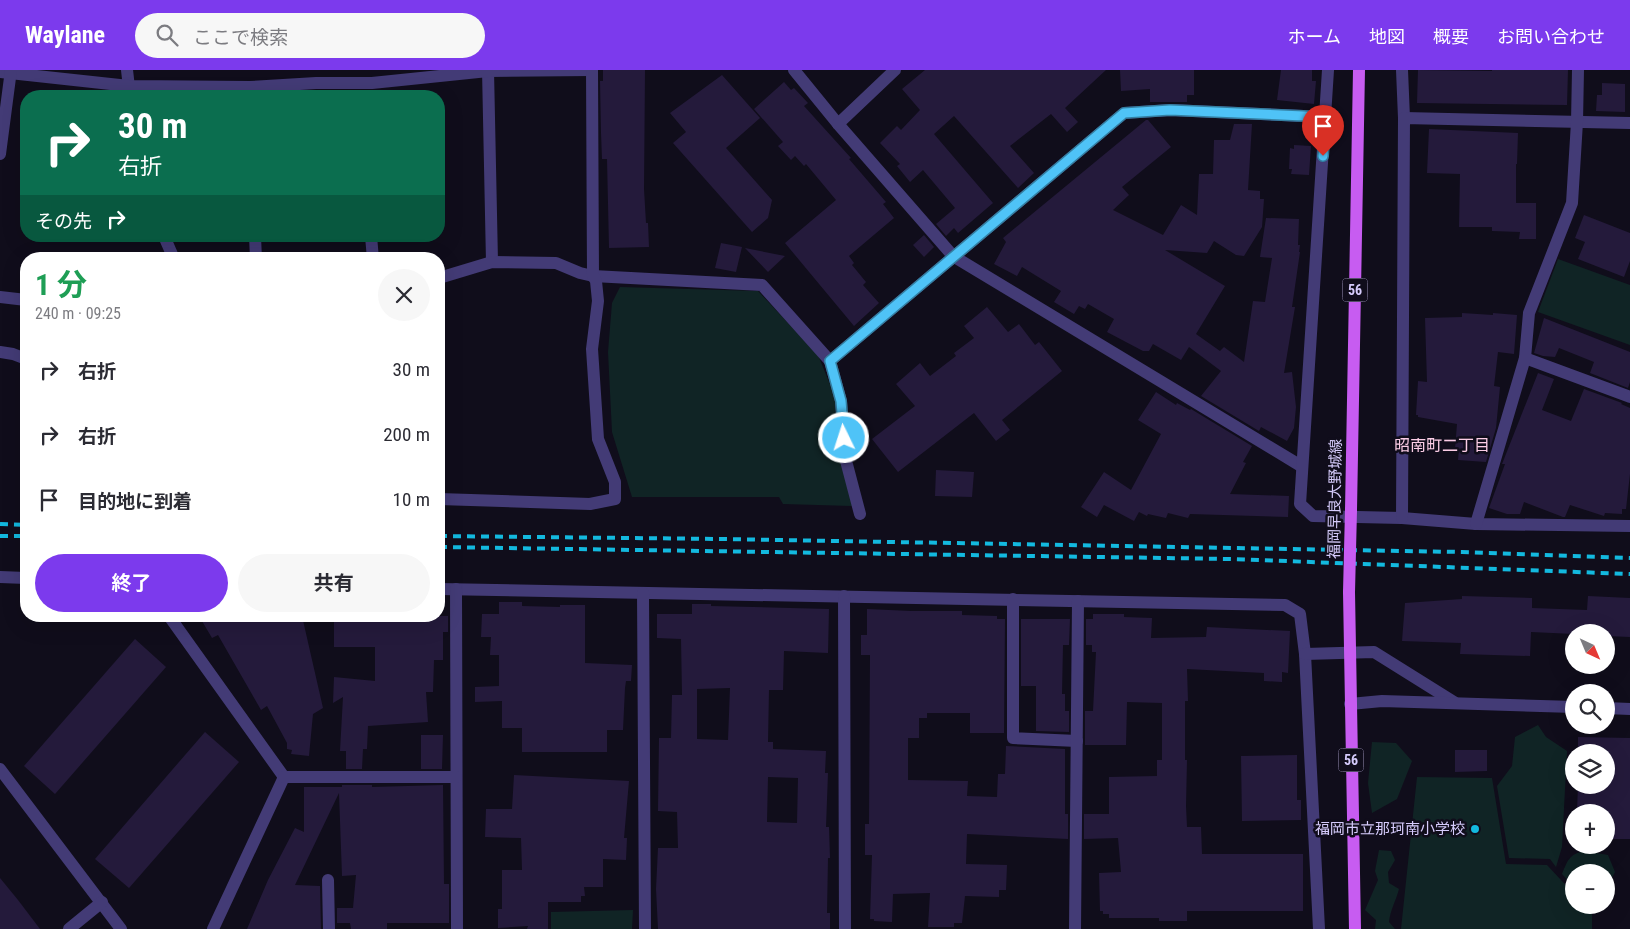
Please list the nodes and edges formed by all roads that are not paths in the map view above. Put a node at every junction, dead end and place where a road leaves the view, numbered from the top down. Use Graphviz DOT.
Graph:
graph roads {
  1 [pos="127,70"];
  2 [pos="592,70"];
  3 [pos="794,70"];
  4 [pos="895,70"];
  5 [pos="1328,70"];
  6 [pos="1359,70"];
  7 [pos="1402,70"];
  8 [pos="1578,70"];
  9 [pos="488,71"];
  10 [pos="7,72"];
  11 [pos="361,83"];
  12 [pos="123,90"];
  13 [pos="129,90"];
  14 [pos="265,90"];
  15 [pos="362,90"];
  16 [pos="1326,117"];
  17 [pos="1404,118"];
  18 [pos="1577,122"];
  19 [pos="1630,123"];
  20 [pos="838,124"];
  21 [pos="0,154"];
  22 [pos="953,256"];
  23 [pos="492,262"];
  24 [pos="445,276"];
  25 [pos="593,276"];
  26 [pos="0,297"];
  27 [pos="20,299"];
  28 [pos="0,352"];
  29 [pos="20,357"];
  30 [pos="1525,358"];
  31 [pos="830,361"];
  32 [pos="1630,397"];
  33 [pos="1301,466"];
  34 [pos="445,500"];
  35 [pos="860,514"];
  36 [pos="1402,518"];
  37 [pos="1476,524"];
  38 [pos="1630,526"];
  39 [pos="0,577"];
  40 [pos="20,578"];
  41 [pos="445,589"];
  42 [pos="456,589"];
  43 [pos="643,593"];
  44 [pos="844,596"];
  45 [pos="1013,599"];
  46 [pos="1078,601"];
  47 [pos="173,622"];
  48 [pos="1305,654"];
  49 [pos="1456,703"];
  50 [pos="1350,704"];
  51 [pos="1565,707"];
  52 [pos="1615,708"];
  53 [pos="1630,709"];
  54 [pos="1077,741"];
  55 [pos="0,769"];
  56 [pos="284,777"];
  57 [pos="456,777"];
  58 [pos="328,880"];
  59 [pos="102,902"];
  60 [pos="69,929"];
  61 [pos="121,929"];
  62 [pos="213,929"];
  63 [pos="329,929"];
  64 [pos="457,929"];
  65 [pos="645,929"];
  66 [pos="845,929"];
  67 [pos="1075,929"];
  68 [pos="1319,929"];
  69 [pos="1355,929"];
  1 -- 13 [label="street"];
  2 -- 9 [label="street"];
  2 -- 25 [label="street"];
  3 -- 20 [label="street"];
  4 -- 20 [label="street"];
  5 -- 16 [label="street"];
  6 -- 50 [label="main road, 福岡早良大野城線 / 56, bridge"];
  7 -- 17 [label="street"];
  8 -- 18 [label="street"];
  9 -- 11 [label="street"];
  9 -- 23 [label="street"];
  10 -- 12 [label="street"];
  10 -- 21 [label="street"];
  11 -- 14 [label="street"];
  11 -- 15 [label="street"];
  16 -- 22 [label="street"];
  16 -- 33 [label="street"];
  17 -- 18 [label="street"];
  17 -- 36 [label="street"];
  18 -- 19 [label="street"];
  18 -- 30 [label="street"];
  20 -- 22 [label="street"];
  22 -- 31 [label="street"];
  22 -- 33 [label="street"];
  23 -- 24 [label="street"];
  23 -- 25 [label="street"];
  25 -- 31 [label="street"];
  25 -- 34 [label="street"];
  26 -- 27 [label="street"];
  28 -- 29 [label="street"];
  30 -- 32 [label="street"];
  30 -- 37 [label="street"];
  31 -- 35 [label="street"];
  33 -- 36 [label="street"];
  36 -- 37 [label="street"];
  37 -- 38 [label="street"];
  39 -- 40 [label="street"];
  41 -- 42 [label="street"];
  42 -- 43 [label="street"];
  42 -- 57 [label="street"];
  43 -- 44 [label="street"];
  43 -- 65 [label="street"];
  44 -- 45 [label="street"];
  44 -- 66 [label="street"];
  45 -- 46 [label="street"];
  45 -- 54 [label="street"];
  46 -- 48 [label="street"];
  46 -- 54 [label="street"];
  47 -- 56 [label="street"];
  48 -- 49 [label="street"];
  48 -- 68 [label="street"];
  49 -- 50 [label="street"];
  49 -- 51 [label="street"];
  50 -- 69 [label="main road, 福岡早良大野城線 / 56"];
  52 -- 53 [label="street"];
  54 -- 67 [label="street"];
  55 -- 59 [label="street"];
  56 -- 57 [label="street"];
  56 -- 62 [label="street"];
  57 -- 64 [label="street"];
  58 -- 63 [label="street"];
  59 -- 60 [label="street"];
  59 -- 61 [label="street"];
}
